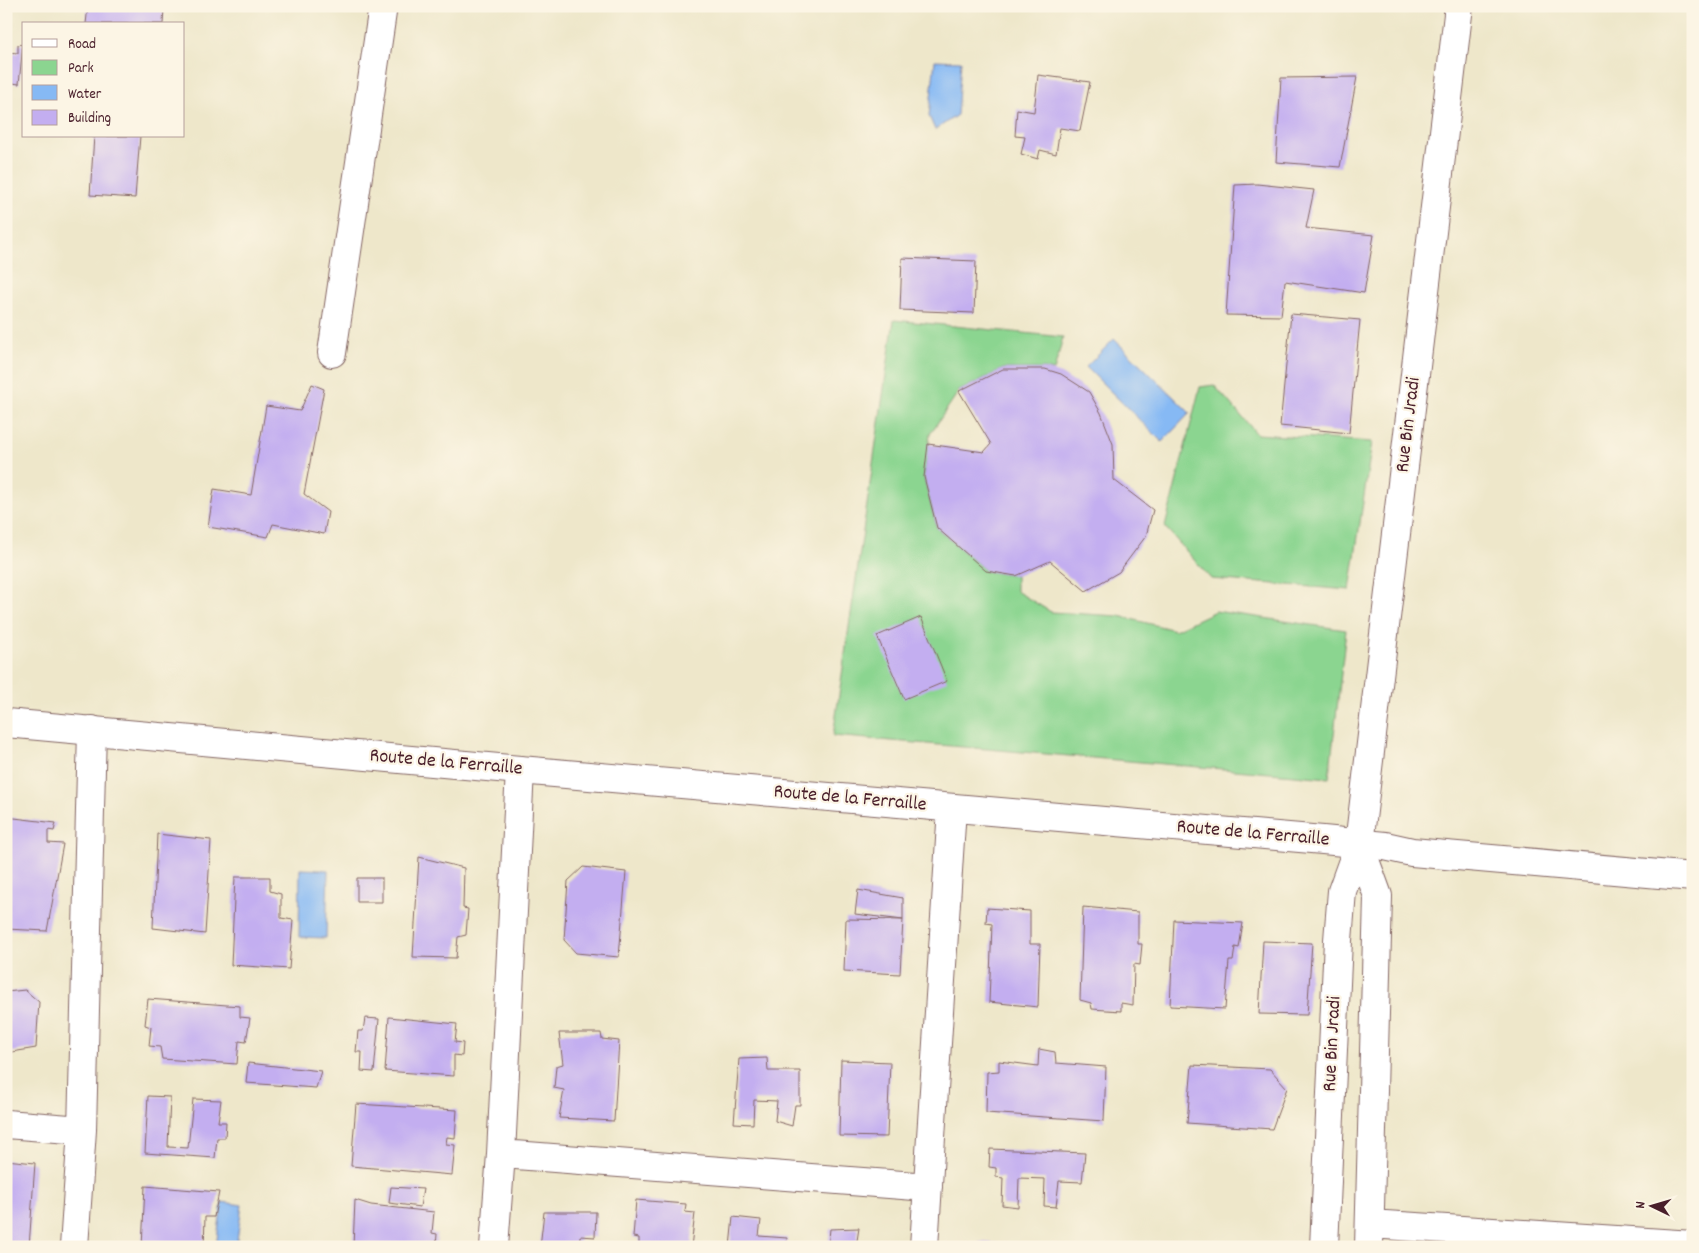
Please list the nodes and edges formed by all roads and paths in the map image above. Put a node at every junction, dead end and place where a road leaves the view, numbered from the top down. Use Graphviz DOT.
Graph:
graph roads {
  1 [pos="383,6"];
  2 [pos="1460,6"];
  3 [pos="332,353"];
  4 [pos="6,723"];
  5 [pos="92,730"];
  6 [pos="520,770"];
  7 [pos="952,808"];
  8 [pos="1359,844"];
  9 [pos="1693,877"];
  10 [pos="6,1124"];
  11 [pos="82,1130"];
  12 [pos="501,1154"];
  13 [pos="928,1187"];
  14 [pos="1369,1235"];
  15 [pos="1693,1245"];
  16 [pos="74,1247"];
  17 [pos="494,1247"];
  18 [pos="924,1247"];
  19 [pos="1324,1247"];
  1 -- 3 [label="street"];
  2 -- 8 [label="street, Rue Bin Jradi"];
  4 -- 5 [label="street, Route de la Ferraille"];
  5 -- 6 [label="street, Route de la Ferraille"];
  5 -- 11 [label="street"];
  6 -- 7 [label="street, Route de la Ferraille"];
  6 -- 12 [label="street"];
  7 -- 8 [label="street, Route de la Ferraille"];
  7 -- 13 [label="street"];
  8 -- 9 [label="street, Route de la Ferraille"];
  8 -- 14 [label="street, Rue Bin Jradi"];
  8 -- 19 [label="street, Rue Bin Jradi"];
  10 -- 11 [label="street"];
  11 -- 16 [label="street"];
  12 -- 13 [label="street"];
  12 -- 17 [label="street"];
  13 -- 18 [label="street"];
  14 -- 15 [label="street"];
}
